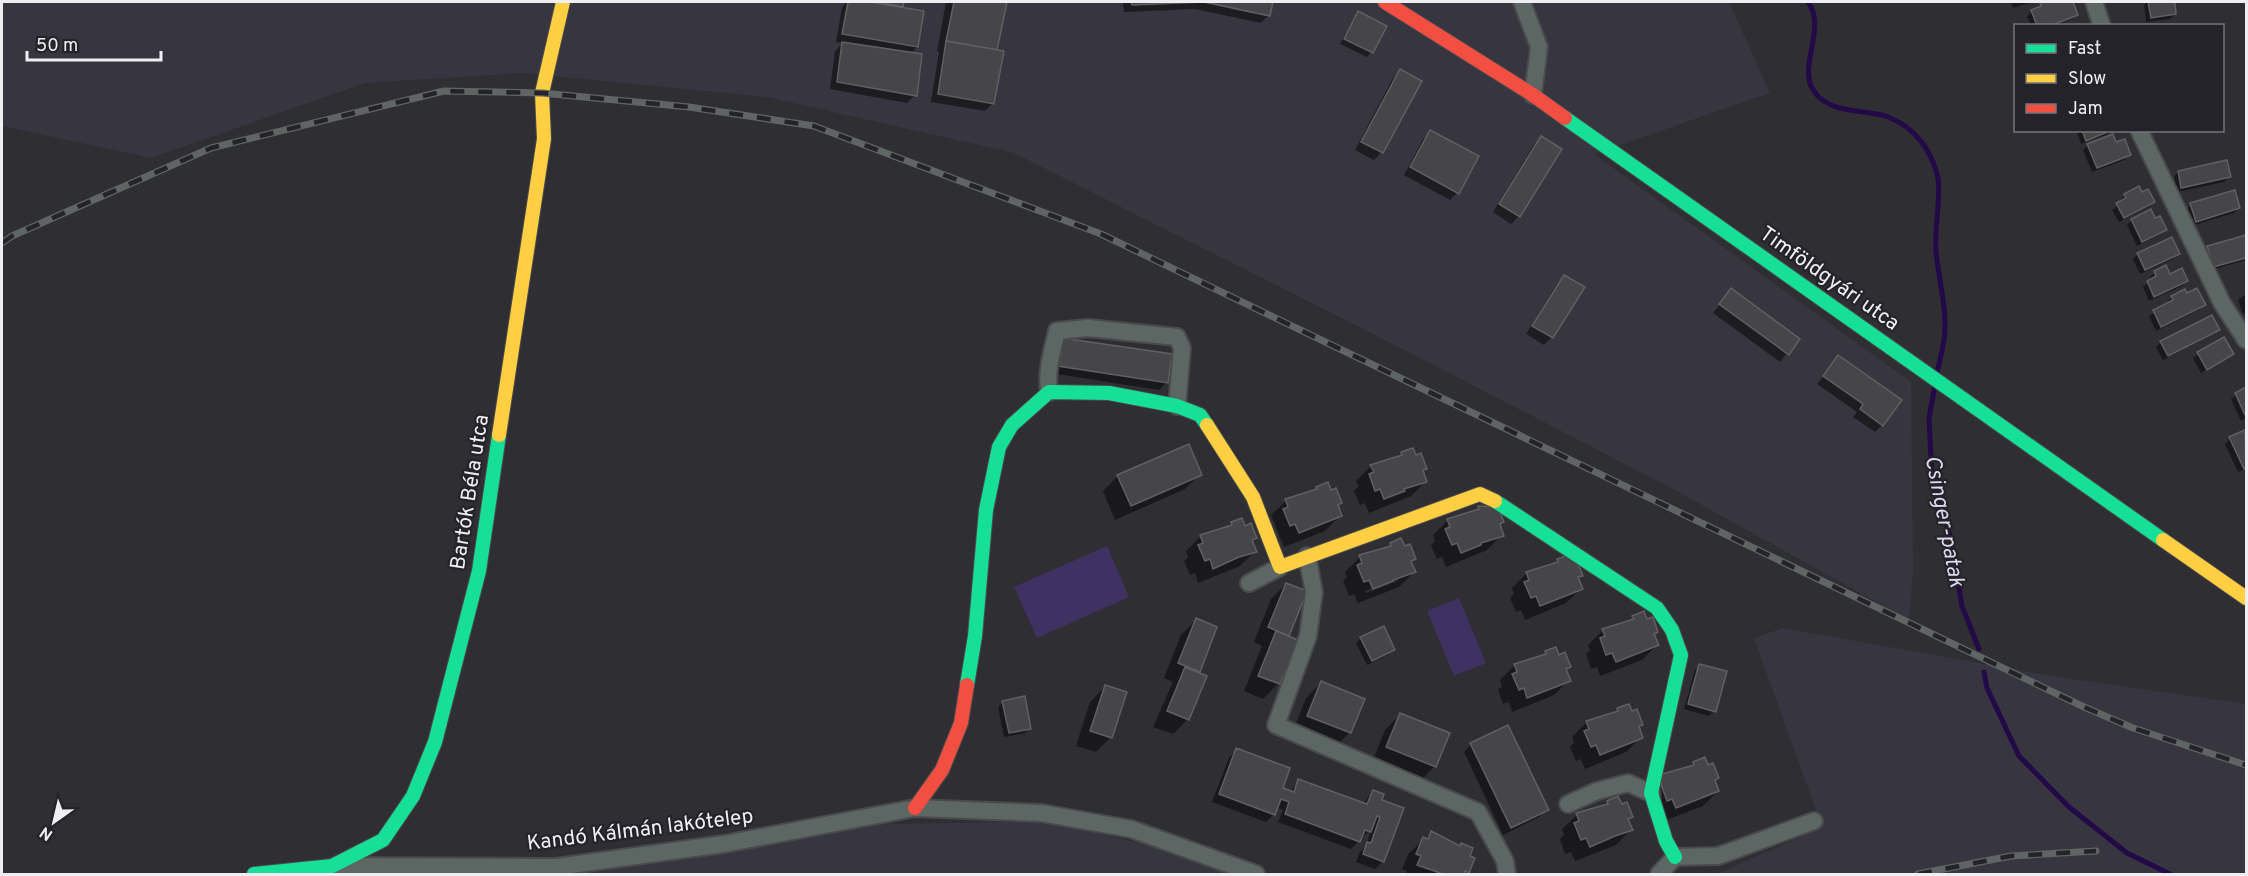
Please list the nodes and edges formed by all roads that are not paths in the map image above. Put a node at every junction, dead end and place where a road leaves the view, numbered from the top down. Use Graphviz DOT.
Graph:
graph roads {
  1 [pos="563,2"];
  2 [pos="1384,2"];
  3 [pos="1522,2"];
  4 [pos="2094,2"];
  5 [pos="2101,24"];
  6 [pos="1533,95"];
  7 [pos="2140,132"];
  8 [pos="2247,340"];
  9 [pos="1049,392"];
  10 [pos="1177,406"];
  11 [pos="1307,556"];
  12 [pos="1280,567"];
  13 [pos="1249,583"];
  14 [pos="2247,598"];
  15 [pos="1651,793"];
  16 [pos="1568,804"];
  17 [pos="915,808"];
  18 [pos="1814,821"];
  19 [pos="1675,857"];
  20 [pos="332,866"];
  21 [pos="254,874"];
  22 [pos="1256,874"];
  23 [pos="1507,874"];
  24 [pos="1659,874"];
  1 -- 20 [label="street, Bartók Béla utca"];
  2 -- 6 [label="street, Timföldgyári utca"];
  3 -- 6 [label="street"];
  4 -- 5 [label="street"];
  6 -- 14 [label="street, Timföldgyári utca"];
  7 -- 8 [label="street"];
  9 -- 10 [label="street"];
  9 -- 10 [label="street"];
  9 -- 17 [label="street"];
  10 -- 12 [label="street"];
  11 -- 12 [label="street"];
  11 -- 15 [label="street"];
  11 -- 23 [label="street"];
  12 -- 13 [label="street"];
  15 -- 16 [label="street"];
  15 -- 19 [label="street"];
  17 -- 20 [label="street, Kandó Kálmán lakótelep"];
  17 -- 22 [label="street, Kandó Kálmán lakótelep"];
  18 -- 19 [label="street"];
  19 -- 24 [label="street"];
  20 -- 21 [label="street, Bartók Béla utca"];
}
